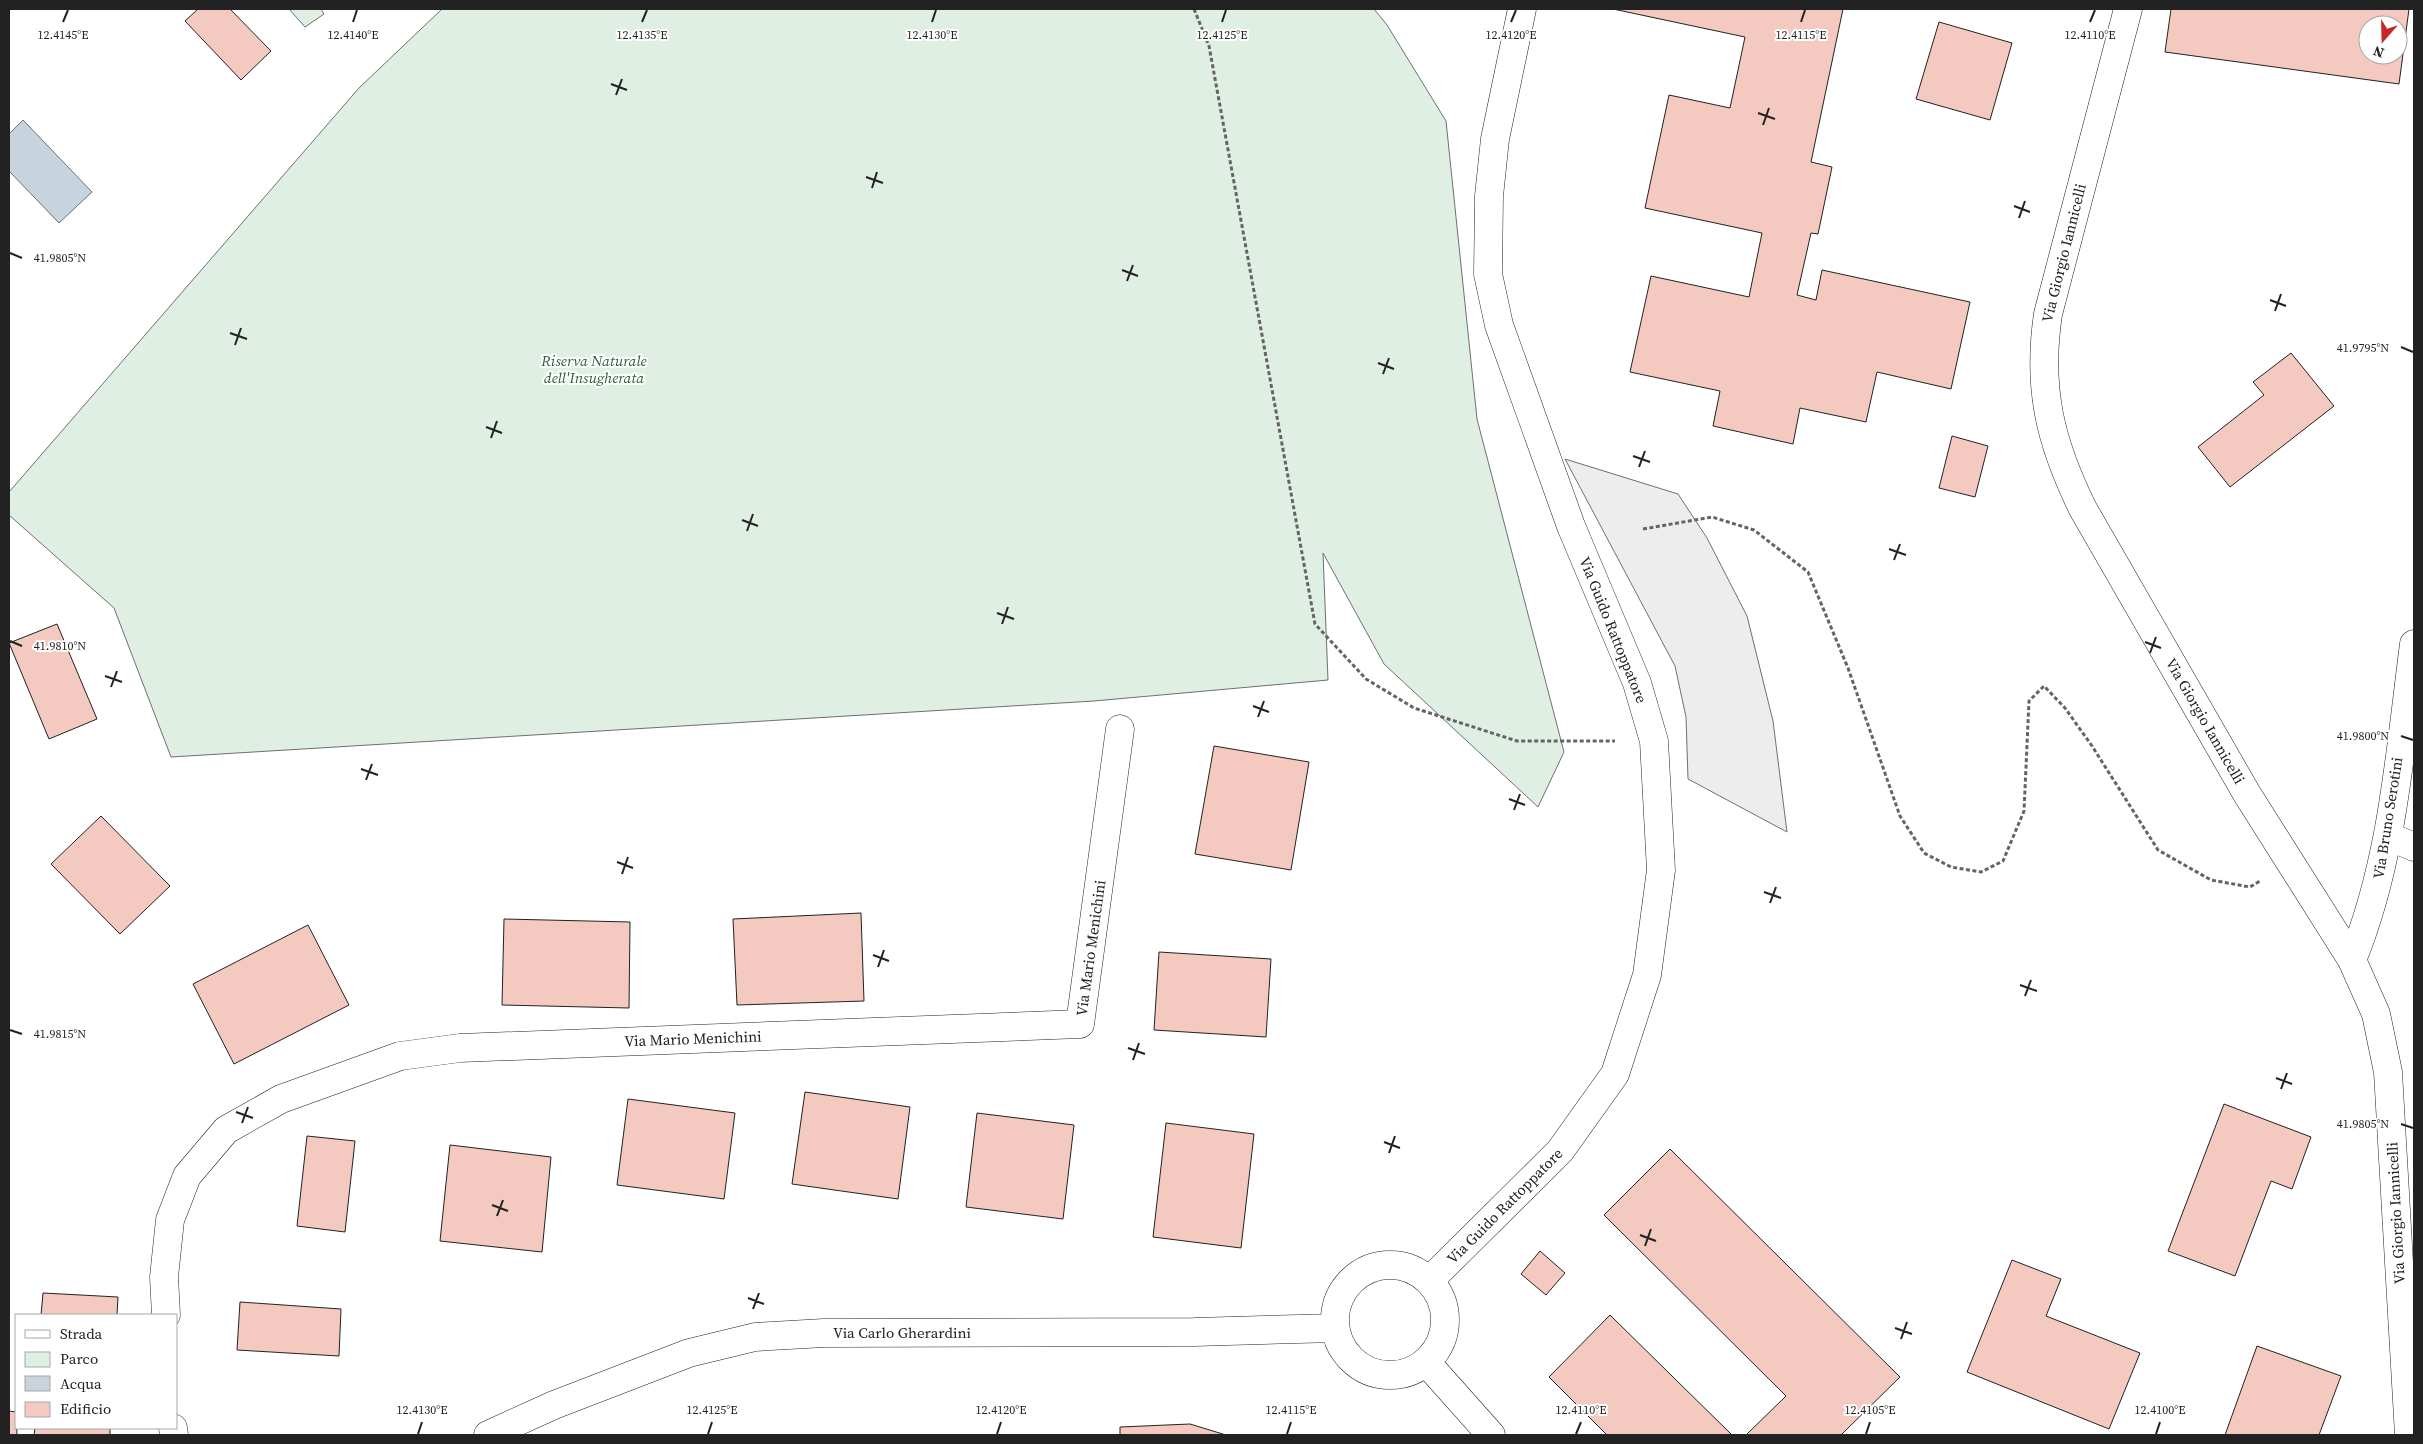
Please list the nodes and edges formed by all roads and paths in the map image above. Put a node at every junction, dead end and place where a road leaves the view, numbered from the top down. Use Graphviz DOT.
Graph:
graph roads {
  1 [pos="1194,9"];
  2 [pos="1522,9"];
  3 [pos="2128,9"];
  4 [pos="1644,529"];
  5 [pos="2414,644"];
  6 [pos="1120,729"];
  7 [pos="1654,741"];
  8 [pos="2388,836"];
  9 [pos="2414,847"];
  10 [pos="2290,863"];
  11 [pos="2352,960"];
  12 [pos="1429,1282"];
  13 [pos="166,1314"];
  14 [pos="1335,1328"];
  15 [pos="1426,1362"];
  16 [pos="488,1435"];
  17 [pos="1491,1435"];
  18 [pos="2409,1435"];
  1 -- 7 [label="path"];
  2 -- 7 [label="street, Via Guido Rattoppatore"];
  3 -- 10 [label="street, Via Giorgio Iannicelli"];
  4 -- 10 [label="path"];
  5 -- 8 [label="street, Via Bruno Serotini"];
  6 -- 13 [label="street, Via Mario Menichini"];
  7 -- 12 [label="street, Via Guido Rattoppatore"];
  8 -- 9 [label="street"];
  8 -- 11 [label="street, Via Bruno Serotini"];
  10 -- 11 [label="street, Via Giorgio Iannicelli"];
  11 -- 18 [label="street, Via Giorgio Iannicelli"];
  12 -- 14 [label="street"];
  12 -- 15 [label="street"];
  14 -- 15 [label="street"];
  14 -- 16 [label="street, Via Carlo Gherardini"];
  15 -- 17 [label="street"];
}
